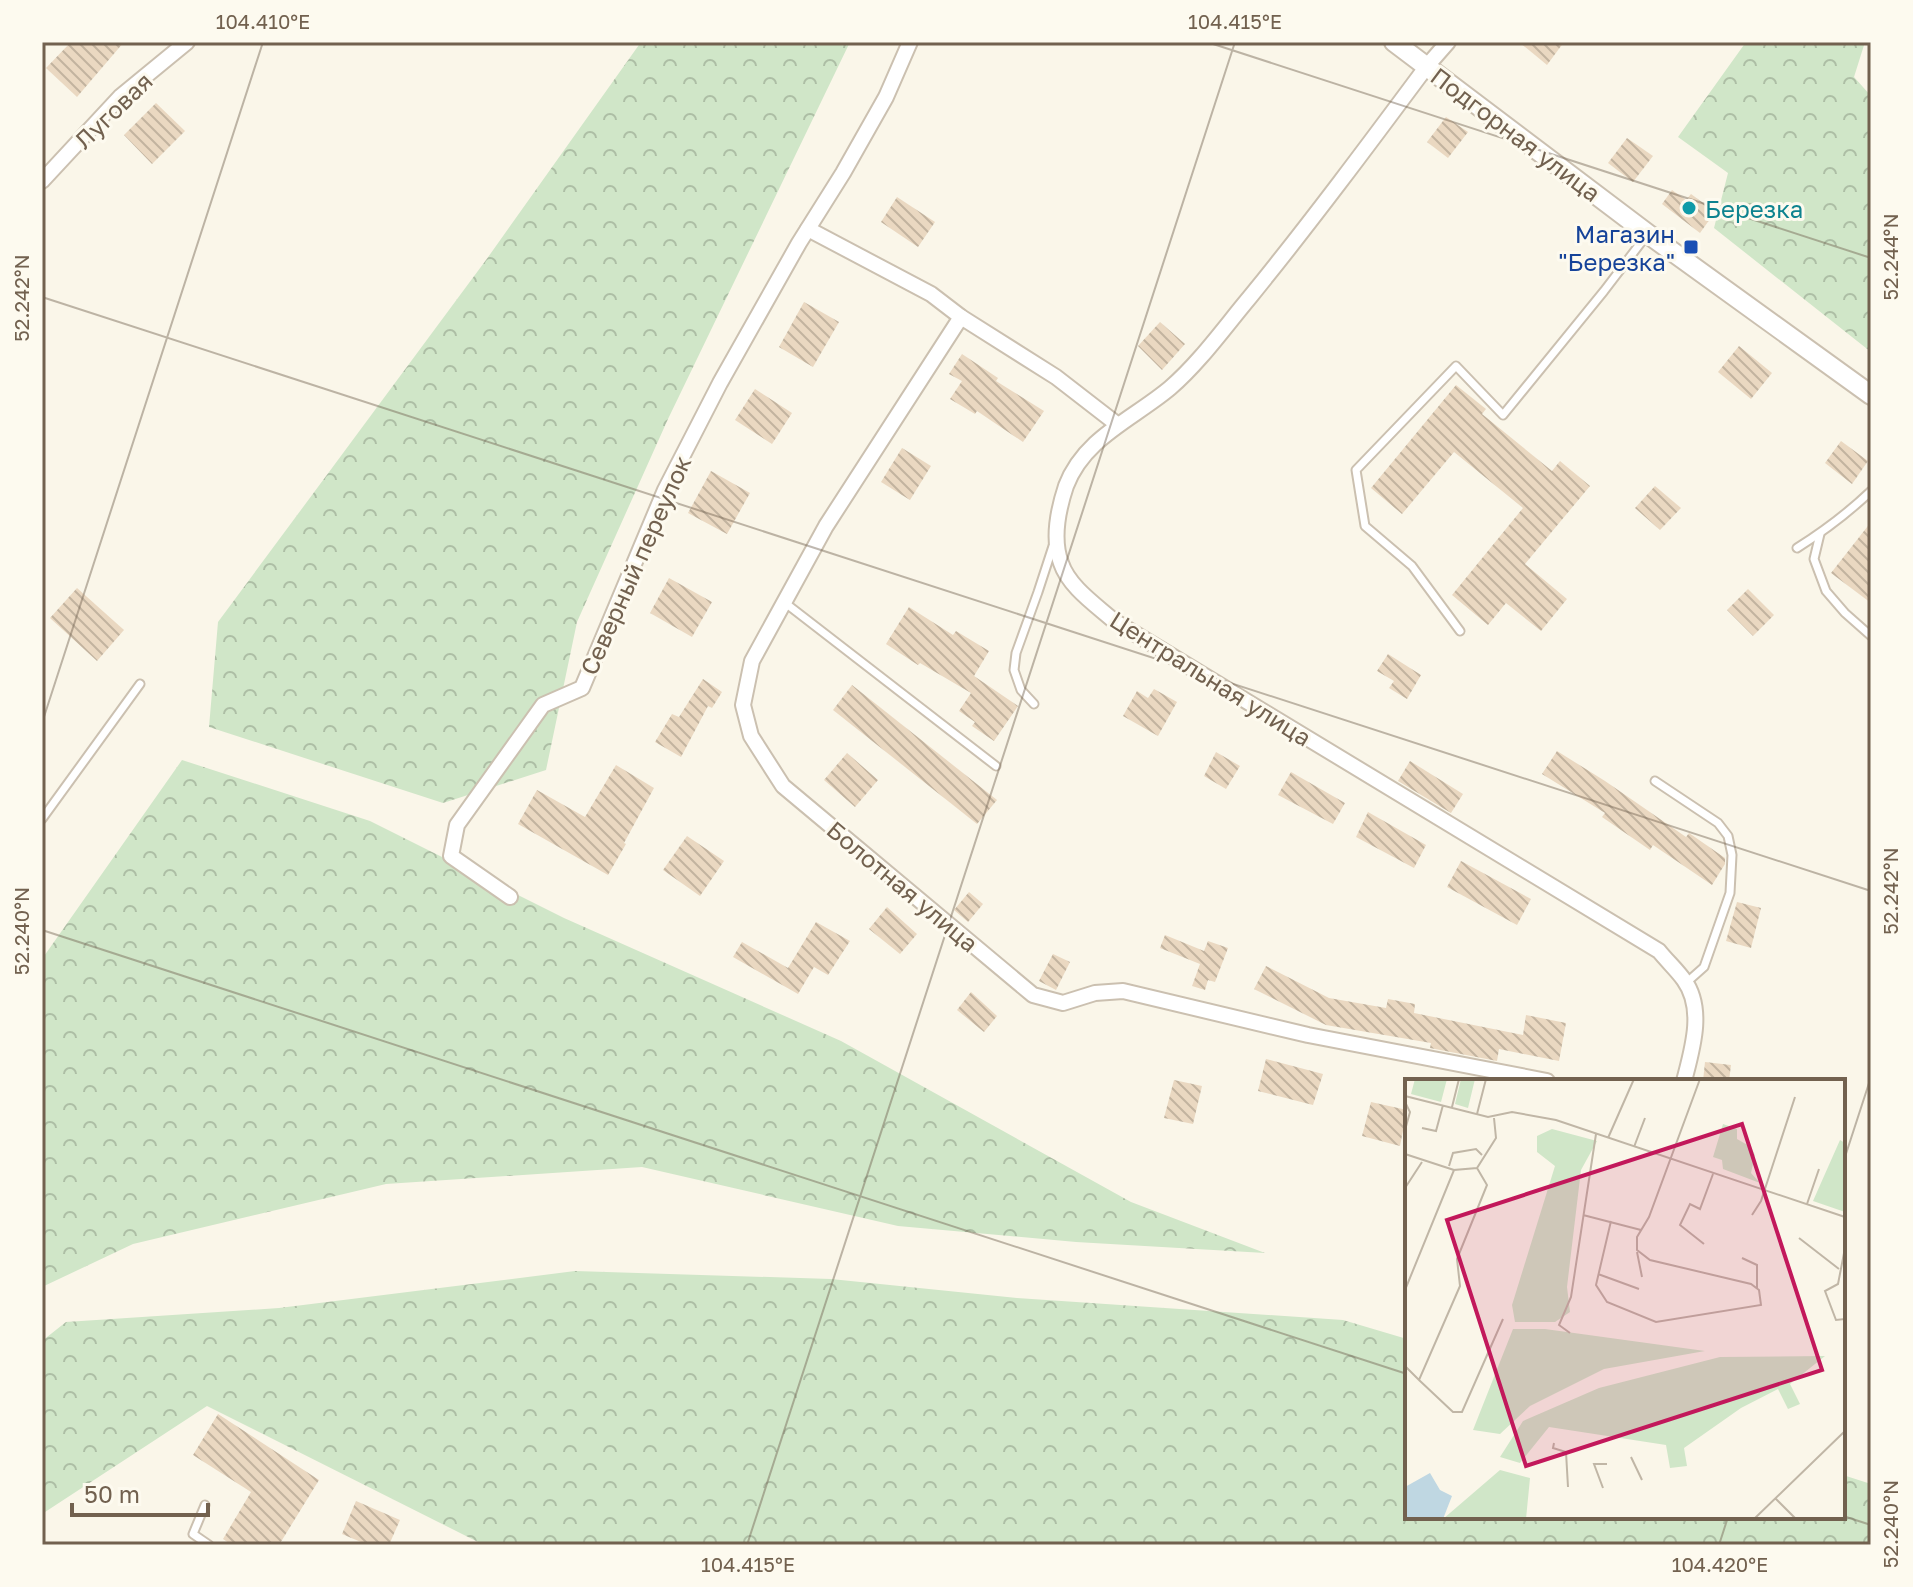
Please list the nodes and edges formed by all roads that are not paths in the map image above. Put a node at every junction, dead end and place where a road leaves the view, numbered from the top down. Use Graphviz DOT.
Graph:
graph roads {
  1 [pos="187,42"];
  2 [pos="910,42"];
  3 [pos="1394,42"];
  4 [pos="1448,42"];
  5 [pos="1427,66"];
  6 [pos="42,181"];
  7 [pos="808,229"];
  8 [pos="1648,234"];
  9 [pos="961,317"];
  10 [pos="1871,395"];
  11 [pos="1118,425"];
  12 [pos="1871,491"];
  13 [pos="1820,534"];
  14 [pos="1056,536"];
  15 [pos="1797,548"];
  16 [pos="784,602"];
  17 [pos="1460,631"];
  18 [pos="1871,636"];
  19 [pos="140,684"];
  20 [pos="1034,704"];
  21 [pos="996,766"];
  22 [pos="1655,781"];
  23 [pos="42,819"];
  24 [pos="510,897"];
  25 [pos="1686,983"];
  26 [pos="1537,1079"];
  27 [pos="1684,1079"];
  28 [pos="205,1505"];
  29 [pos="209,1545"];
  1 -- 6 [label="street, Луговая"];
  2 -- 7 [label="street"];
  3 -- 5 [label="street, Подгорная улица"];
  4 -- 5 [label="street, Центральная улица"];
  5 -- 8 [label="street, Подгорная улица"];
  5 -- 11 [label="street, Центральная улица"];
  7 -- 9 [label="street"];
  7 -- 24 [label="street, Северный переулок"];
  8 -- 10 [label="street, Подгорная улица"];
  8 -- 17 [label="lane"];
  9 -- 11 [label="street"];
  9 -- 16 [label="street, Болотная улица"];
  11 -- 14 [label="street, Центральная улица"];
  12 -- 13 [label="lane"];
  13 -- 15 [label="lane"];
  13 -- 18 [label="lane"];
  14 -- 20 [label="lane"];
  14 -- 25 [label="street, Центральная улица"];
  16 -- 21 [label="lane"];
  16 -- 26 [label="street, Болотная улица"];
  19 -- 23 [label="lane"];
  22 -- 25 [label="lane"];
  25 -- 27 [label="street, Центральная улица"];
  28 -- 29 [label="lane"];
}
